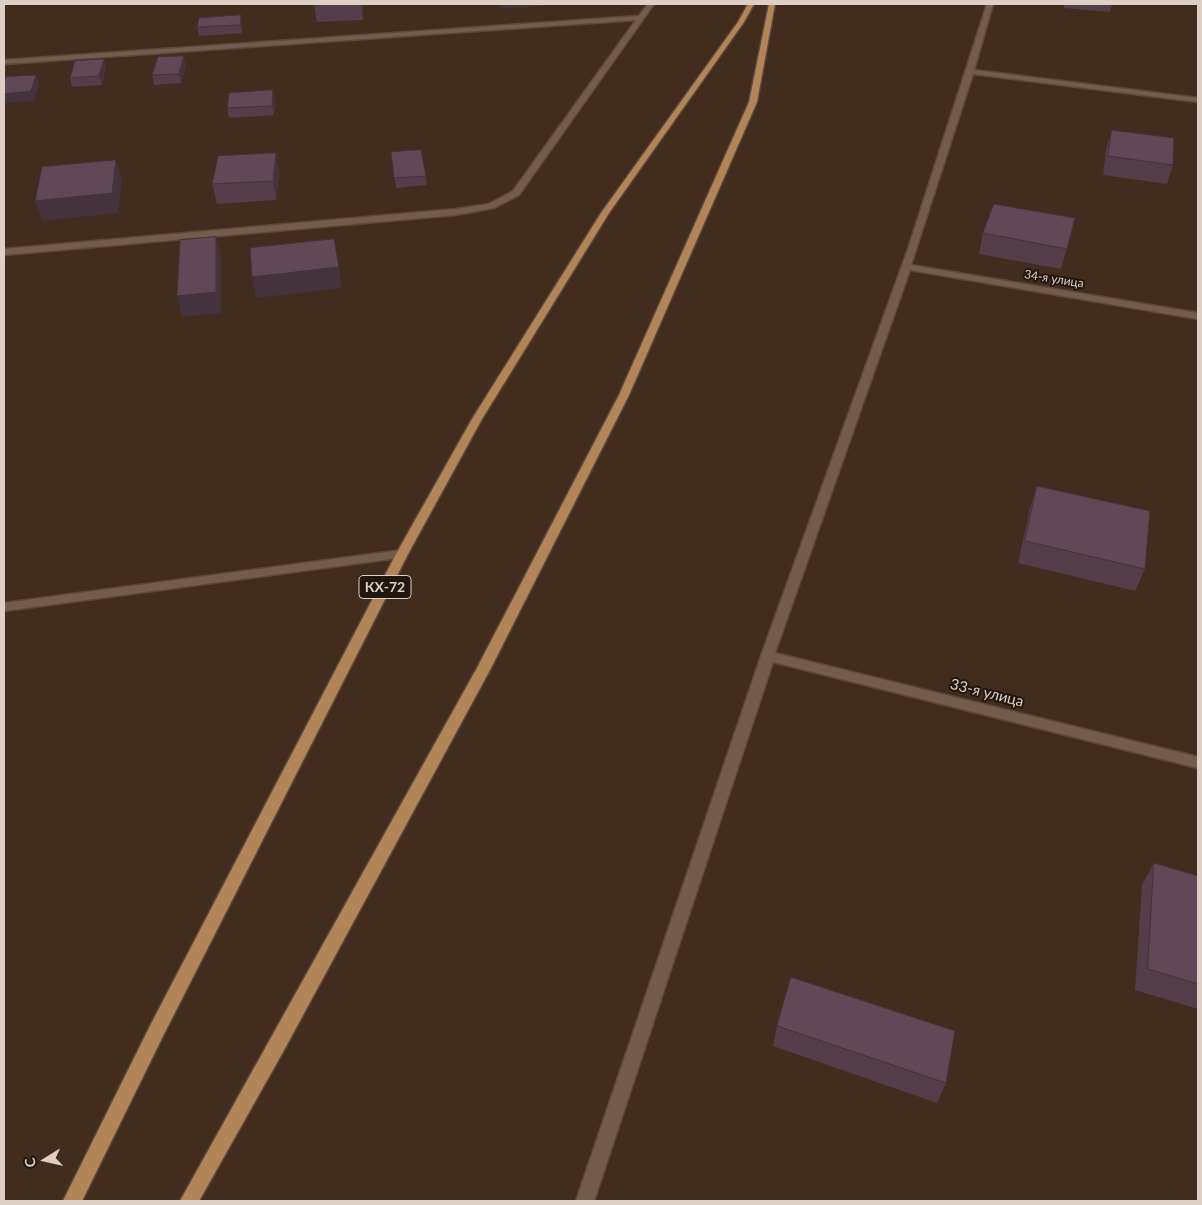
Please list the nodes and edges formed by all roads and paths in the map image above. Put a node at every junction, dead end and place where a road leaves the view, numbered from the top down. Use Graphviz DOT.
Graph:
graph roads {
  1 [pos="652,4"];
  2 [pos="752,4"];
  3 [pos="772,4"];
  4 [pos="990,4"];
  5 [pos="642,18"];
  6 [pos="4,62"];
  7 [pos="970,72"];
  8 [pos="1198,100"];
  9 [pos="4,252"];
  10 [pos="906,267"];
  11 [pos="1198,316"];
  12 [pos="402,554"];
  13 [pos="4,607"];
  14 [pos="768,656"];
  15 [pos="1198,763"];
  16 [pos="72,1201"];
  17 [pos="189,1201"];
  18 [pos="585,1201"];
  1 -- 5 [label="street"];
  2 -- 12 [label="main road, КХ-72"];
  3 -- 17 [label="main road"];
  4 -- 7 [label="street"];
  5 -- 6 [label="street"];
  5 -- 9 [label="street"];
  7 -- 8 [label="street"];
  7 -- 10 [label="street"];
  10 -- 11 [label="street, 34-я улица"];
  10 -- 14 [label="street"];
  12 -- 13 [label="street"];
  12 -- 16 [label="main road, КХ-72"];
  14 -- 15 [label="street, 33-я улица"];
  14 -- 18 [label="street"];
}
